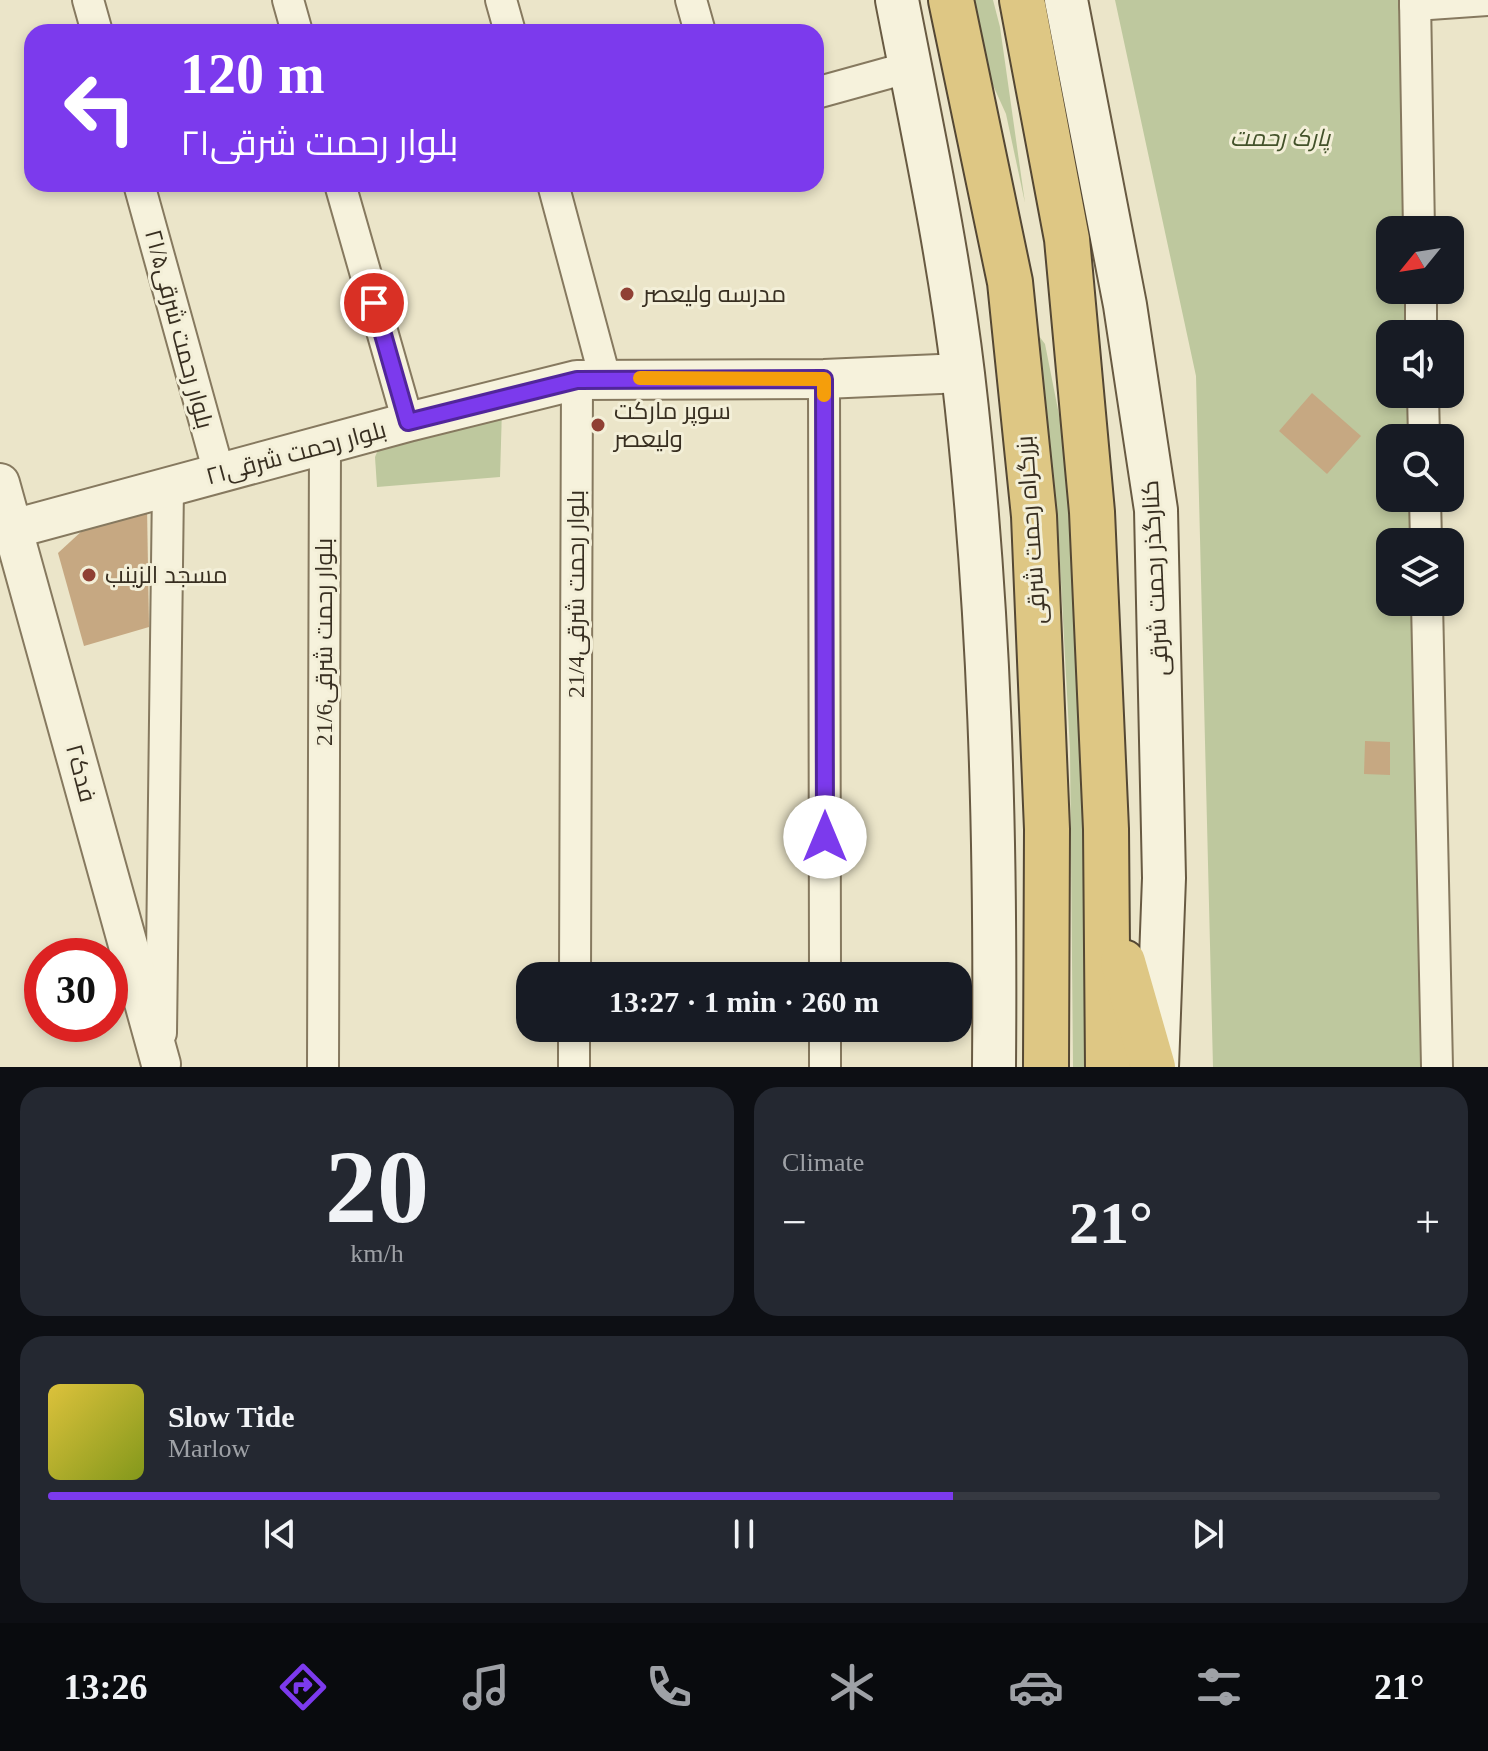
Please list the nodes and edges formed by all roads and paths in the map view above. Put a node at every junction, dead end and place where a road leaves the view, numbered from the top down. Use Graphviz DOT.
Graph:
graph roads {
  1 [pos="88,0"];
  2 [pos="288,0"];
  3 [pos="501,0"];
  4 [pos="691,0"];
  5 [pos="897,0"];
  6 [pos="951,0"];
  7 [pos="1022,0"];
  8 [pos="1066,0"];
  9 [pos="1488,0"];
  10 [pos="1415,2"];
  11 [pos="95,24"];
  12 [pos="295,24"];
  13 [pos="508,24"];
  14 [pos="698,24"];
  15 [pos="910,67"];
  16 [pos="824,91"];
  17 [pos="141,192"];
  18 [pos="342,192"];
  19 [pos="555,192"];
  20 [pos="1419,216"];
  21 [pos="963,373"];
  22 [pos="591,379"];
  23 [pos="824,379"];
  24 [pos="408,422"];
  25 [pos="325,445"];
  26 [pos="219,473"];
  27 [pos="0,483"];
  28 [pos="168,487"];
  29 [pos="13,529"];
  30 [pos="1427,616"];
  31 [pos="1109,910"];
  32 [pos="575,962"];
  33 [pos="825,962"];
  34 [pos="574,1042"];
  35 [pos="825,1042"];
  36 [pos="156,1066"];
  37 [pos="1046,1066"];
  38 [pos="323,1067"];
  39 [pos="574,1067"];
  40 [pos="825,1067"];
  41 [pos="994,1067"];
  42 [pos="1108,1067"];
  43 [pos="1155,1067"];
  44 [pos="1437,1067"];
  1 -- 11 [label="street"];
  2 -- 12 [label="street"];
  3 -- 13 [label="street"];
  4 -- 14 [label="street"];
  5 -- 15 [label="main road"];
  6 -- 37 [label="highway, بزرگراه رحمت شرقی"];
  7 -- 31 [label="highway"];
  8 -- 43 [label="main road, کنارگذر رحمت شرقی"];
  9 -- 10 [label="street"];
  10 -- 20 [label="street"];
  15 -- 16 [label="street"];
  15 -- 21 [label="main road"];
  17 -- 26 [label="street, بلوار رحمت شرقی۲۱/۵"];
  18 -- 24 [label="street"];
  19 -- 22 [label="street, بلوار رحمت شرقی21/4"];
  21 -- 23 [label="street, بلوار رحمت شرقی۲۱"];
  21 -- 41 [label="main road"];
  22 -- 23 [label="street, بلوار رحمت شرقی۲۱"];
  22 -- 24 [label="street, بلوار رحمت شرقی۲۱"];
  22 -- 32 [label="street, بلوار رحمت شرقی21/4"];
  23 -- 33 [label="street"];
  24 -- 25 [label="street, بلوار رحمت شرقی۲۱"];
  25 -- 26 [label="street, بلوار رحمت شرقی۲۱"];
  25 -- 38 [label="street, بلوار رحمت شرقی21/6"];
  26 -- 28 [label="street, بلوار رحمت شرقی۲۱"];
  27 -- 29 [label="street, فدک۲"];
  28 -- 29 [label="street, بلوار رحمت شرقی۲۱"];
  28 -- 36 [label="street"];
  29 -- 36 [label="street, فدک۲"];
  30 -- 44 [label="street"];
  31 -- 42 [label="highway"];
  31 -- 43 [label="highway"];
  34 -- 39 [label="street"];
  35 -- 40 [label="street"];
}
